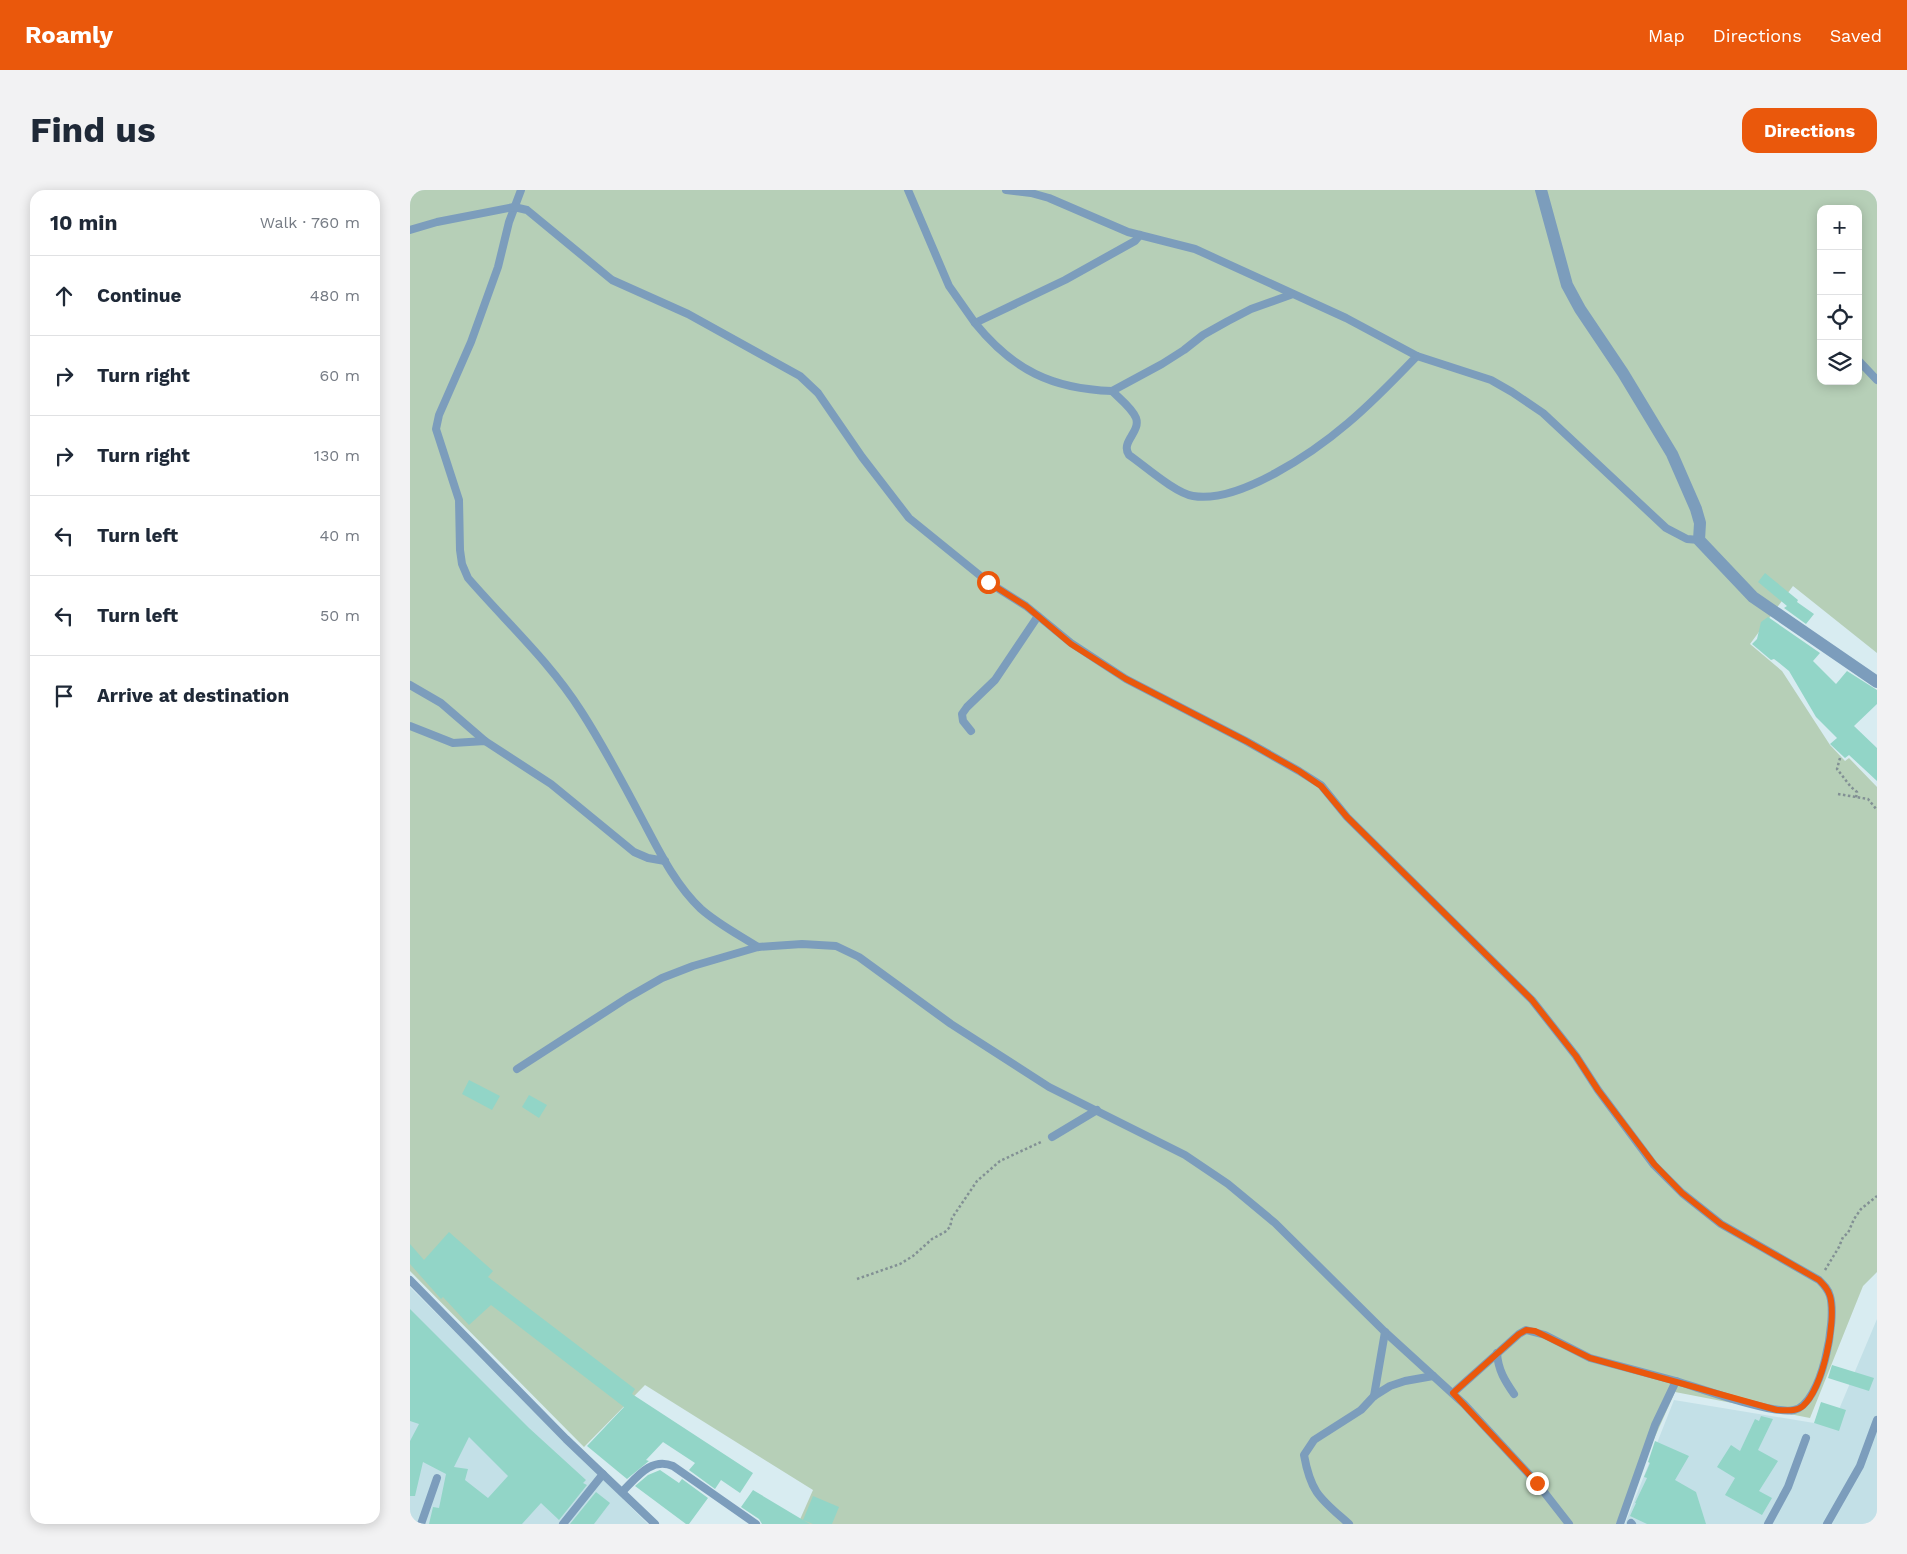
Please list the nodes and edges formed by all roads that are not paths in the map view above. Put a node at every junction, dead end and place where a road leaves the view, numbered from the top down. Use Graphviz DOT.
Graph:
graph roads {
  1 [pos="521,190"];
  2 [pos="908,190"];
  3 [pos="1006,190"];
  4 [pos="1540,190"];
  5 [pos="514,207"];
  6 [pos="410,230"];
  7 [pos="1140,235"];
  8 [pos="1293,294"];
  9 [pos="975,323"];
  10 [pos="1417,356"];
  11 [pos="1862,364"];
  12 [pos="1877,380"];
  13 [pos="1112,391"];
  14 [pos="1699,540"];
  15 [pos="1038,616"];
  16 [pos="1877,682"];
  17 [pos="410,686"];
  18 [pos="410,726"];
  19 [pos="971,732"];
  20 [pos="485,741"];
  21 [pos="664,861"];
  22 [pos="758,947"];
  23 [pos="517,1069"];
  24 [pos="1097,1110"];
  25 [pos="1052,1137"];
  26 [pos="410,1280"];
  27 [pos="1385,1332"];
  28 [pos="1497,1354"];
  29 [pos="1433,1376"];
  30 [pos="1676,1381"];
  31 [pos="1453,1393"];
  32 [pos="1514,1394"];
  33 [pos="1374,1396"];
  34 [pos="1877,1420"];
  35 [pos="1806,1438"];
  36 [pos="603,1474"];
  37 [pos="437,1478"];
  38 [pos="622,1492"];
  39 [pos="421,1524"];
  40 [pos="563,1524"];
  41 [pos="655,1524"];
  42 [pos="756,1524"];
  43 [pos="1349,1524"];
  44 [pos="1569,1524"];
  45 [pos="1620,1524"];
  46 [pos="1768,1524"];
  47 [pos="1827,1524"];
  1 -- 5 [label="lane"];
  2 -- 9 [label="lane"];
  3 -- 7 [label="lane"];
  4 -- 14 [label="street"];
  5 -- 6 [label="lane"];
  5 -- 15 [label="lane"];
  5 -- 21 [label="lane"];
  7 -- 8 [label="lane"];
  7 -- 9 [label="lane"];
  8 -- 10 [label="lane"];
  8 -- 13 [label="lane"];
  9 -- 13 [label="lane"];
  10 -- 13 [label="lane"];
  10 -- 14 [label="lane"];
  11 -- 12 [label="lane"];
  14 -- 16 [label="street"];
  15 -- 19 [label="lane"];
  15 -- 30 [label="lane"];
  17 -- 20 [label="lane"];
  18 -- 20 [label="lane"];
  20 -- 21 [label="lane"];
  21 -- 22 [label="lane"];
  22 -- 23 [label="lane"];
  22 -- 24 [label="lane"];
  24 -- 25 [label="lane"];
  24 -- 27 [label="lane"];
  26 -- 36 [label="lane"];
  27 -- 29 [label="lane"];
  27 -- 33 [label="lane"];
  28 -- 30 [label="lane"];
  28 -- 31 [label="lane"];
  28 -- 32 [label="lane"];
  29 -- 31 [label="lane"];
  29 -- 33 [label="lane"];
  30 -- 45 [label="lane"];
  31 -- 44 [label="lane"];
  33 -- 43 [label="lane"];
  34 -- 47 [label="lane"];
  35 -- 46 [label="lane"];
  36 -- 38 [label="lane"];
  36 -- 40 [label="lane"];
  37 -- 39 [label="lane"];
  38 -- 41 [label="lane"];
  38 -- 42 [label="lane"];
}
